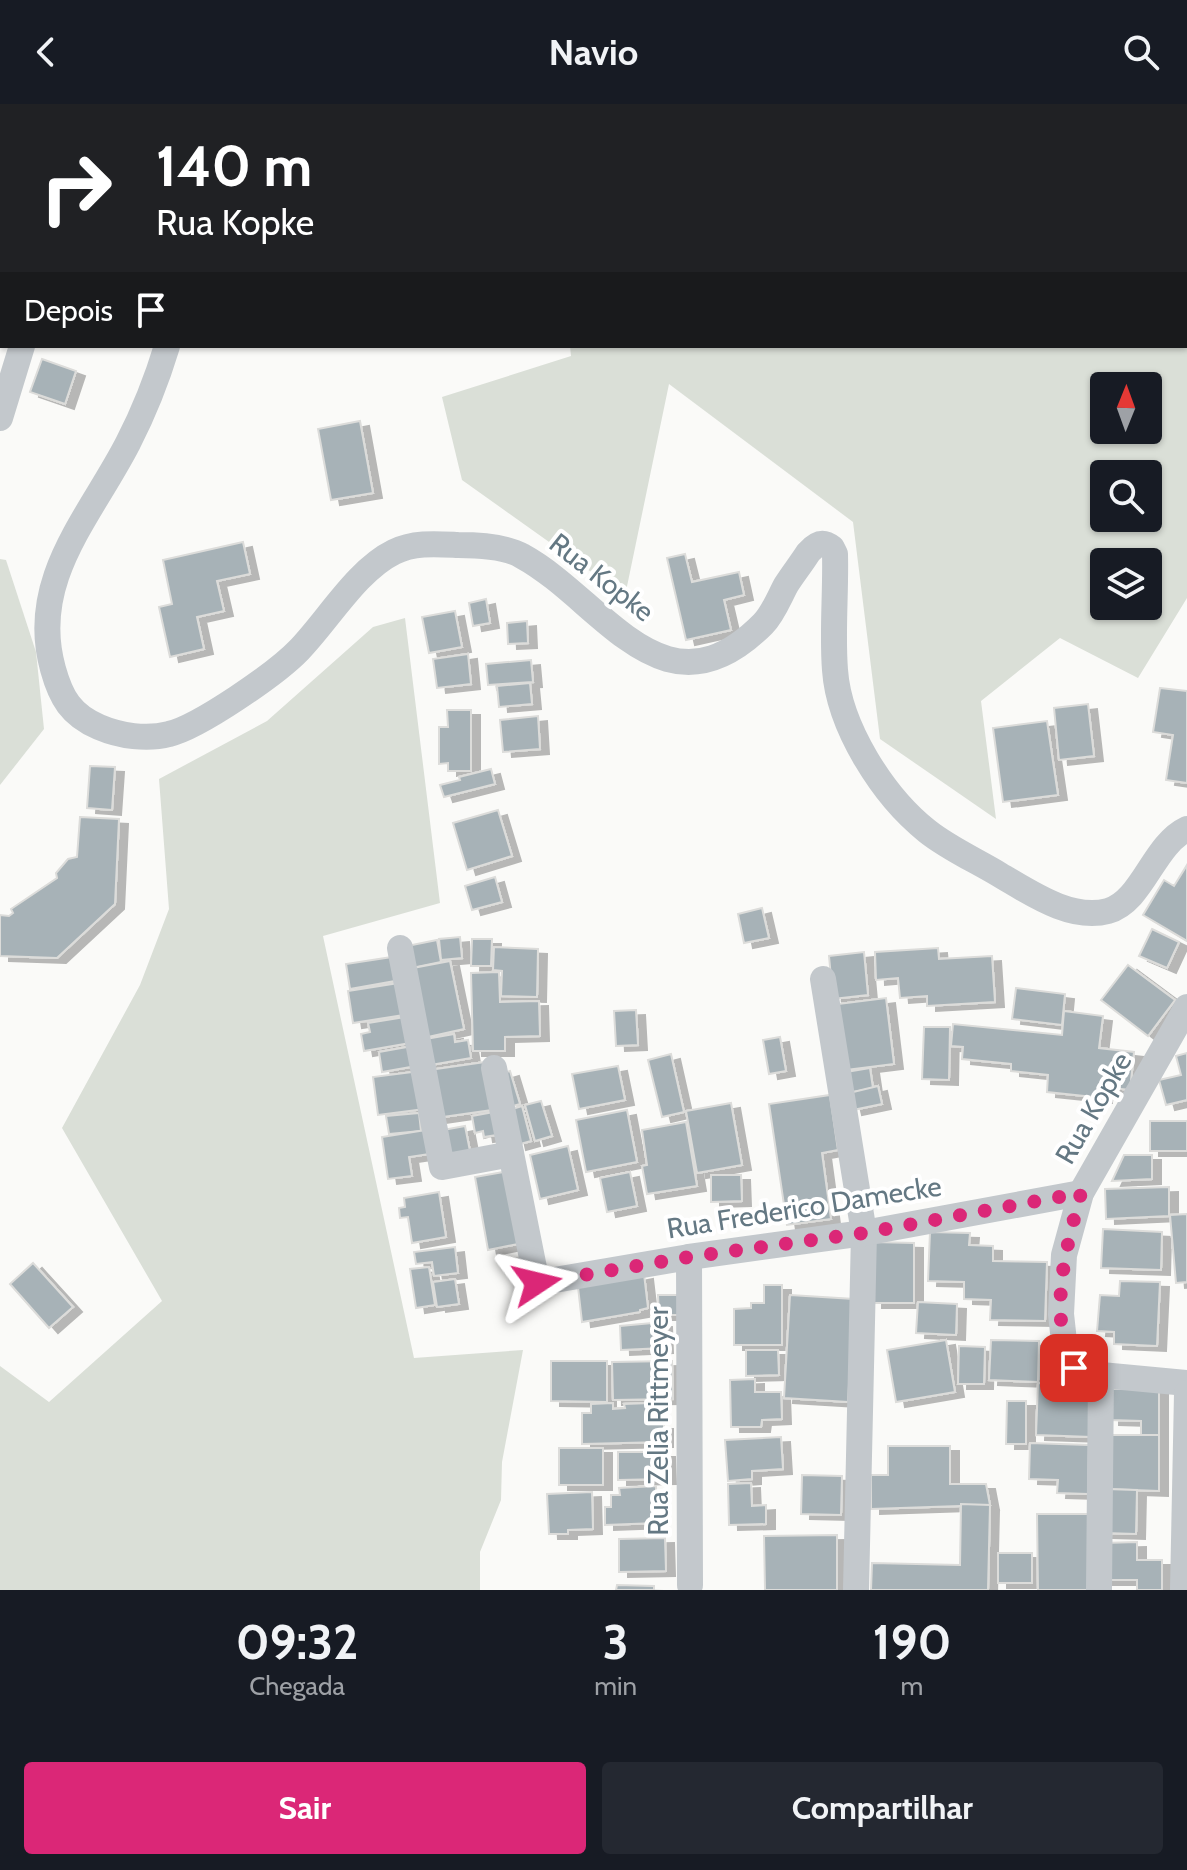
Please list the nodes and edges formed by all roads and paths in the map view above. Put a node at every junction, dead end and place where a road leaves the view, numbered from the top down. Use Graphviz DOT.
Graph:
graph roads {
  1 [pos="21,348"];
  2 [pos="166,348"];
  3 [pos="0,418"];
  4 [pos="1187,829"];
  5 [pos="400,948"];
  6 [pos="823,979"];
  7 [pos="1187,1007"];
  8 [pos="494,1068"];
  9 [pos="511,1154"];
  10 [pos="1081,1193"];
  11 [pos="864,1233"];
  12 [pos="689,1257"];
  13 [pos="1101,1375"];
  14 [pos="1187,1383"];
  15 [pos="1187,1393"];
  16 [pos="690,1585"];
  17 [pos="856,1590"];
  18 [pos="1099,1590"];
  19 [pos="1183,1590"];
  1 -- 3 [label="street"];
  2 -- 4 [label="street, Rua Kopke"];
  5 -- 9 [label="street"];
  6 -- 11 [label="street"];
  7 -- 10 [label="street, Rua Kopke"];
  8 -- 9 [label="street"];
  9 -- 12 [label="street, Rua Frederico Damecke"];
  10 -- 11 [label="street, Rua Frederico Damecke"];
  10 -- 13 [label="street, Rua Kopke"];
  11 -- 12 [label="street, Rua Frederico Damecke"];
  11 -- 17 [label="street"];
  12 -- 16 [label="street, Rua Zelia Rittmeyer"];
  13 -- 14 [label="street, Rua Kopke"];
  13 -- 18 [label="street"];
  15 -- 19 [label="street"];
}
